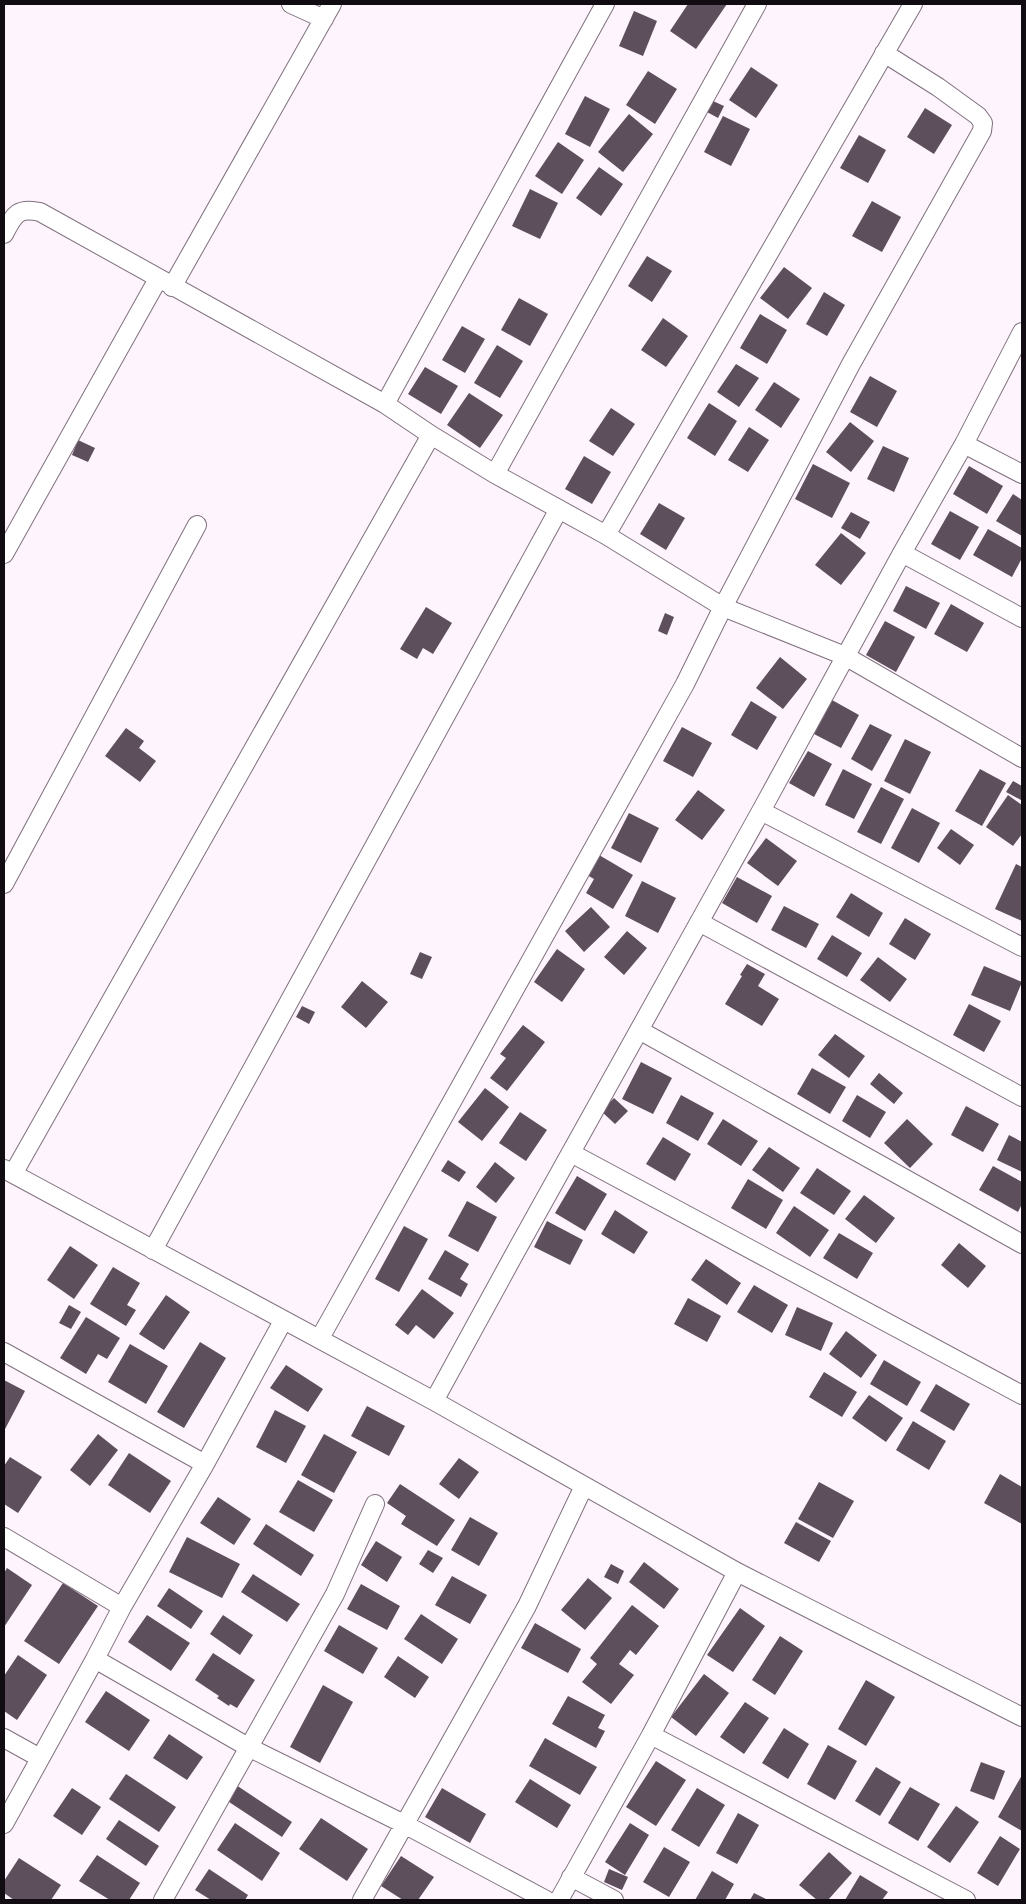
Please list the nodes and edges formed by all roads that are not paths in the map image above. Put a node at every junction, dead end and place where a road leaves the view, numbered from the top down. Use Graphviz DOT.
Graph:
graph roads {
  1 [pos="291,4"];
  2 [pos="605,4"];
  3 [pos="757,4"];
  4 [pos="913,4"];
  5 [pos="328,11"];
  6 [pos="884,53"];
  7 [pos="4,234"];
  8 [pos="165,283"];
  9 [pos="1022,332"];
  10 [pos="385,404"];
  11 [pos="431,435"];
  12 [pos="964,444"];
  13 [pos="495,474"];
  14 [pos="1022,474"];
  15 [pos="560,509"];
  16 [pos="197,525"];
  17 [pos="606,536"];
  18 [pos="902,553"];
  19 [pos="4,554"];
  20 [pos="723,607"];
  21 [pos="1022,618"];
  22 [pos="845,656"];
  23 [pos="1022,758"];
  24 [pos="761,811"];
  25 [pos="4,884"];
  26 [pos="699,922"];
  27 [pos="1022,947"];
  28 [pos="639,1030"];
  29 [pos="1022,1097"];
  30 [pos="571,1153"];
  31 [pos="9,1171"];
  32 [pos="1022,1244"];
  33 [pos="153,1250"];
  34 [pos="284,1321"];
  35 [pos="320,1338"];
  36 [pos="4,1352"];
  37 [pos="1022,1395"];
  38 [pos="434,1401"];
  39 [pos="205,1464"];
  40 [pos="584,1486"];
  41 [pos="375,1504"];
  42 [pos="4,1537"];
  43 [pos="737,1572"];
  44 [pos="122,1607"];
  45 [pos="95,1660"];
  46 [pos="1022,1717"];
  47 [pos="651,1735"];
  48 [pos="4,1738"];
  49 [pos="248,1748"];
  50 [pos="40,1758"];
  51 [pos="4,1824"];
  52 [pos="404,1824"];
  53 [pos="571,1877"];
  54 [pos="163,1900"];
  55 [pos="362,1900"];
  56 [pos="546,1900"];
  57 [pos="559,1900"];
  58 [pos="614,1900"];
  59 [pos="966,1900"];
  1 -- 5 [label="street"];
  2 -- 10 [label="street"];
  3 -- 13 [label="street"];
  4 -- 6 [label="street"];
  5 -- 8 [label="street"];
  6 -- 17 [label="street"];
  6 -- 20 [label="street"];
  7 -- 8 [label="street"];
  8 -- 10 [label="street"];
  8 -- 19 [label="street"];
  9 -- 12 [label="street"];
  10 -- 11 [label="street"];
  11 -- 13 [label="street"];
  11 -- 31 [label="street"];
  12 -- 14 [label="street"];
  12 -- 18 [label="street"];
  13 -- 15 [label="street"];
  15 -- 17 [label="street"];
  15 -- 33 [label="street"];
  16 -- 25 [label="street"];
  17 -- 20 [label="street"];
  18 -- 21 [label="street"];
  18 -- 22 [label="street"];
  20 -- 22 [label="street"];
  20 -- 35 [label="street"];
  22 -- 23 [label="street"];
  22 -- 24 [label="street"];
  24 -- 26 [label="street"];
  24 -- 27 [label="street"];
  26 -- 28 [label="street"];
  26 -- 29 [label="street"];
  28 -- 30 [label="street"];
  28 -- 32 [label="street"];
  30 -- 37 [label="street"];
  30 -- 38 [label="street"];
  31 -- 33 [label="street"];
  33 -- 34 [label="street"];
  34 -- 35 [label="street"];
  34 -- 39 [label="street"];
  35 -- 38 [label="street"];
  36 -- 39 [label="street"];
  38 -- 40 [label="street"];
  39 -- 44 [label="street"];
  40 -- 43 [label="street"];
  40 -- 52 [label="street"];
  41 -- 49 [label="street"];
  42 -- 44 [label="street"];
  43 -- 46 [label="street"];
  43 -- 47 [label="street"];
  44 -- 45 [label="street"];
  45 -- 49 [label="street"];
  45 -- 50 [label="street"];
  47 -- 53 [label="street"];
  47 -- 59 [label="street"];
  48 -- 50 [label="street"];
  49 -- 52 [label="street"];
  49 -- 54 [label="street"];
  50 -- 51 [label="street"];
  52 -- 55 [label="street"];
  52 -- 56 [label="street"];
  53 -- 57 [label="street"];
  53 -- 58 [label="street"];
}
